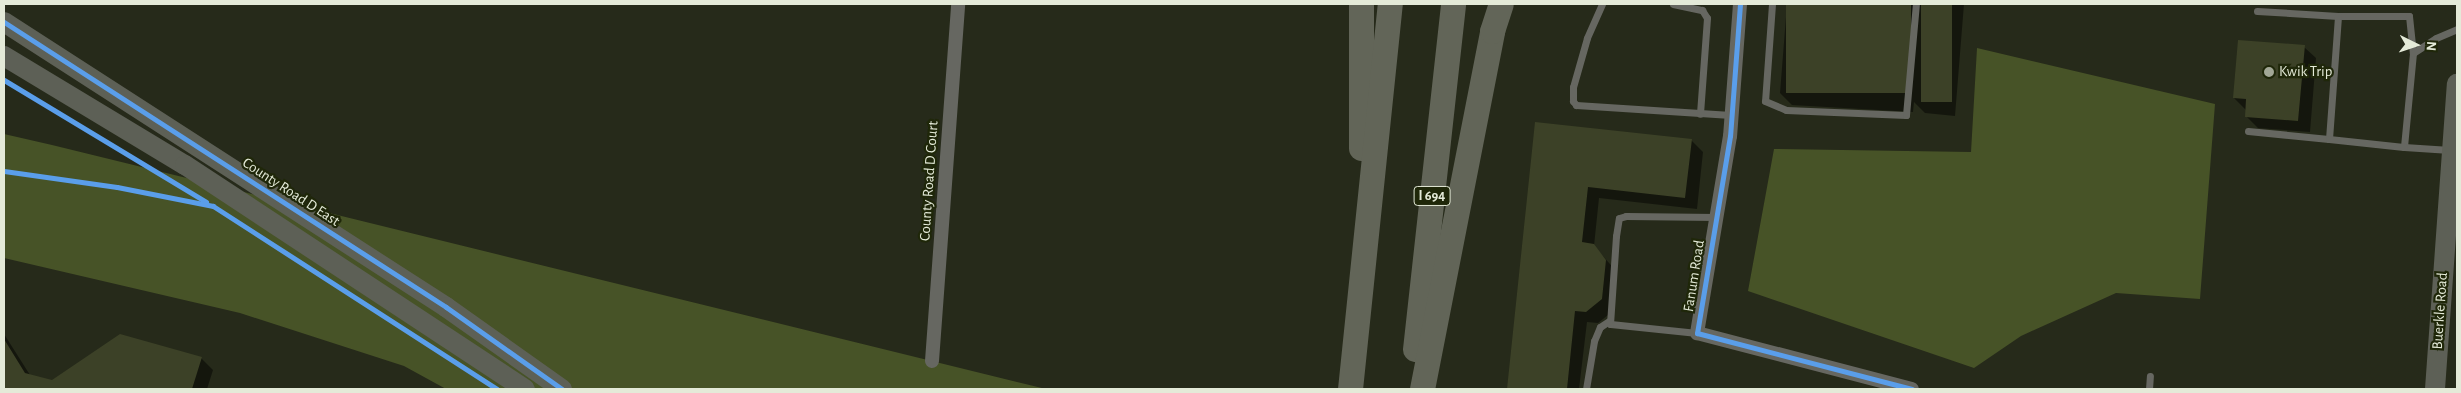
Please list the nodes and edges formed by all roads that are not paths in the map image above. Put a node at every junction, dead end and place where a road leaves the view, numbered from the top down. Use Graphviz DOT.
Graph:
graph roads {
  1 [pos="958,4"];
  2 [pos="1361,4"];
  3 [pos="1390,4"];
  4 [pos="1453,4"];
  5 [pos="1501,4"];
  6 [pos="1602,4"];
  7 [pos="1673,4"];
  8 [pos="1740,4"];
  9 [pos="1772,4"];
  10 [pos="1916,4"];
  11 [pos="2258,11"];
  12 [pos="2338,16"];
  13 [pos="4,22"];
  14 [pos="2457,29"];
  15 [pos="2413,53"];
  16 [pos="4,56"];
  17 [pos="2457,84"];
  18 [pos="1700,114"];
  19 [pos="1732,116"];
  20 [pos="2248,131"];
  21 [pos="2329,139"];
  22 [pos="2404,148"];
  23 [pos="2455,150"];
  24 [pos="1716,218"];
  25 [pos="1362,278"];
  26 [pos="1609,321"];
  27 [pos="1697,333"];
  28 [pos="932,361"];
  29 [pos="2150,376"];
  30 [pos="525,389"];
  31 [pos="562,389"];
  32 [pos="1350,389"];
  33 [pos="1411,389"];
  34 [pos="1422,389"];
  35 [pos="1586,389"];
  36 [pos="1912,389"];
  37 [pos="2149,389"];
  38 [pos="2435,389"];
  1 -- 28 [label="street, County Road D Court"];
  2 -- 25 [label="highway"];
  3 -- 25 [label="highway"];
  4 -- 33 [label="highway, I 694"];
  5 -- 34 [label="highway"];
  6 -- 18 [label="lane"];
  7 -- 18 [label="lane"];
  8 -- 19 [label="street, Fanum Road"];
  9 -- 10 [label="lane"];
  11 -- 12 [label="lane"];
  12 -- 15 [label="lane"];
  12 -- 21 [label="lane"];
  13 -- 31 [label="street, County Road D East"];
  14 -- 15 [label="lane"];
  15 -- 22 [label="lane"];
  16 -- 30 [label="street"];
  17 -- 23 [label="street, Buerkle Road"];
  18 -- 19 [label="lane"];
  19 -- 24 [label="street, Fanum Road"];
  20 -- 21 [label="lane"];
  21 -- 22 [label="lane"];
  22 -- 23 [label="lane"];
  23 -- 38 [label="street, Buerkle Road"];
  24 -- 26 [label="lane"];
  24 -- 27 [label="street, Fanum Road"];
  25 -- 32 [label="highway"];
  26 -- 27 [label="lane"];
  26 -- 35 [label="lane"];
  27 -- 36 [label="street, Fanum Road"];
  29 -- 37 [label="lane"];
}
